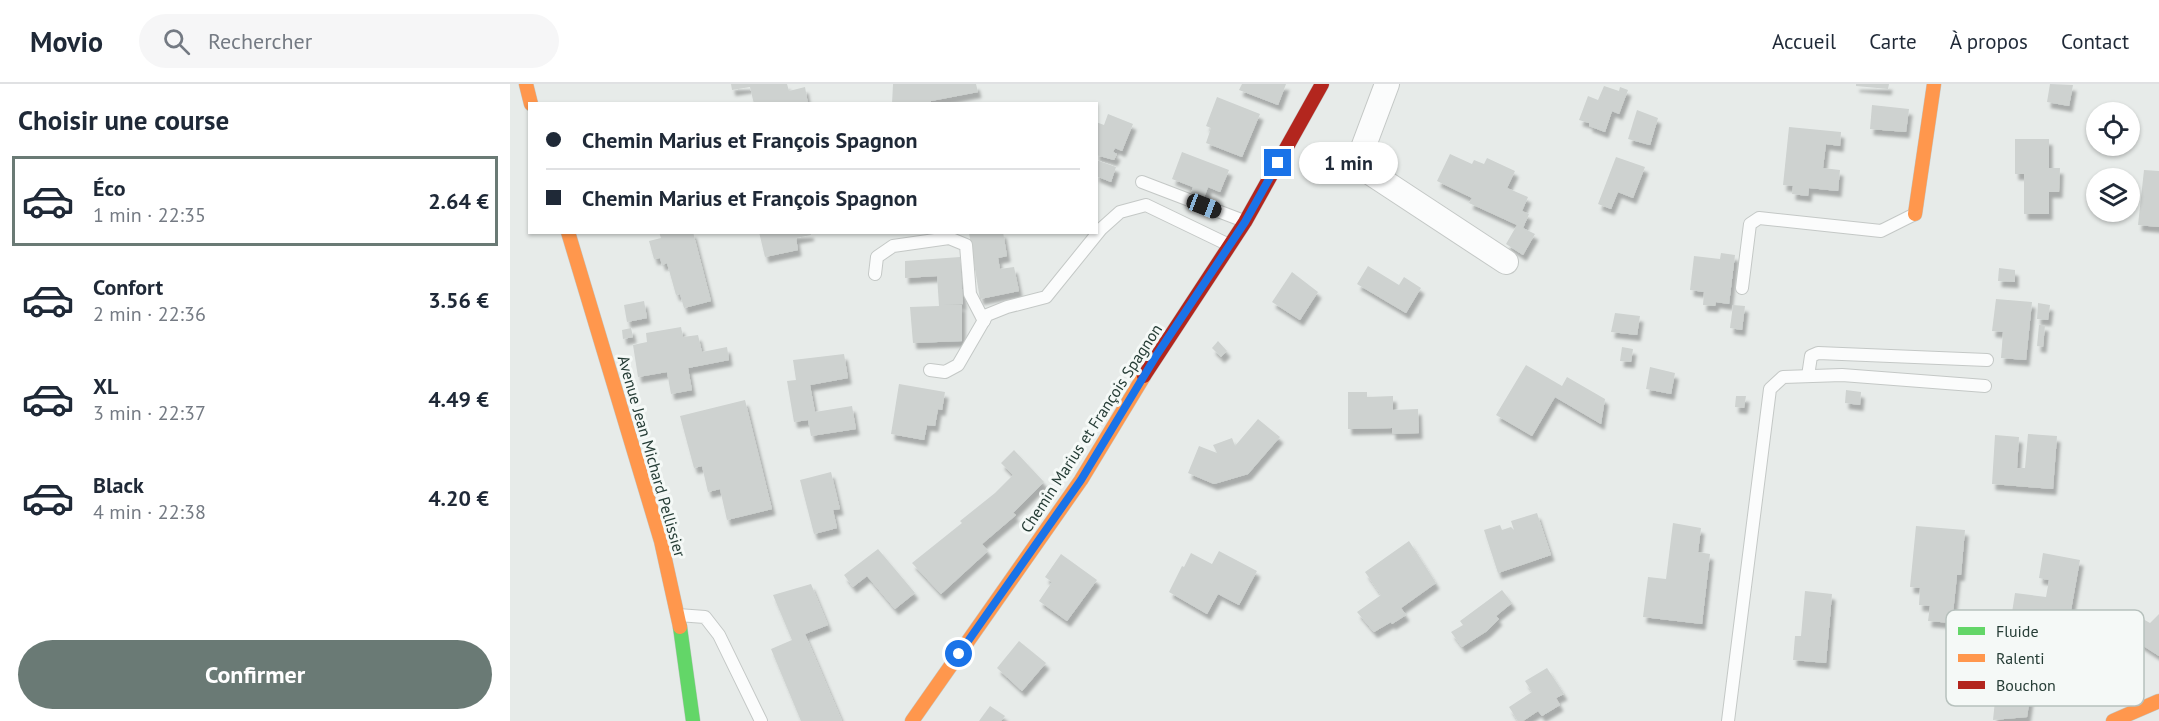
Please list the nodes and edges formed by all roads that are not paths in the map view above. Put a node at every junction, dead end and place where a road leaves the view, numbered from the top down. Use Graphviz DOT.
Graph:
graph roads {
  1 [pos="526,84"];
  2 [pos="1322,84"];
  3 [pos="1387,84"];
  4 [pos="1934,84"];
  5 [pos="530,102"];
  6 [pos="1142,182"];
  7 [pos="1915,214"];
  8 [pos="1245,222"];
  9 [pos="1098,233"];
  10 [pos="569,234"];
  11 [pos="1097,234"];
  12 [pos="1230,245"];
  13 [pos="1506,262"];
  14 [pos="875,274"];
  15 [pos="1742,288"];
  16 [pos="984,321"];
  17 [pos="1987,360"];
  18 [pos="930,370"];
  19 [pos="1808,376"];
  20 [pos="1985,386"];
  21 [pos="677,615"];
  22 [pos="688,692"];
  23 [pos="2159,701"];
  24 [pos="686,721"];
  25 [pos="693,721"];
  26 [pos="761,721"];
  27 [pos="912,721"];
  28 [pos="1728,721"];
  29 [pos="2113,721"];
  1 -- 5 [label="street"];
  2 -- 8 [label="street, Chemin Marius et François Spagnon"];
  3 -- 13 [label="street"];
  4 -- 7 [label="street"];
  6 -- 8 [label="lane"];
  7 -- 15 [label="lane"];
  8 -- 12 [label="street, Chemin Marius et François Spagnon"];
  9 -- 12 [label="lane"];
  10 -- 21 [label="street, Avenue Jean Michard Pellissier"];
  11 -- 16 [label="lane"];
  12 -- 27 [label="street, Chemin Marius et François Spagnon"];
  14 -- 16 [label="lane"];
  16 -- 18 [label="lane"];
  17 -- 19 [label="lane"];
  19 -- 20 [label="lane"];
  19 -- 28 [label="lane"];
  21 -- 22 [label="street, Avenue Jean Michard Pellissier"];
  21 -- 26 [label="lane"];
  22 -- 24 [label="street, Avenue Jean Michard Pellissier"];
  22 -- 25 [label="street, Avenue Jean Michard Pellissier"];
  23 -- 29 [label="street"];
}
